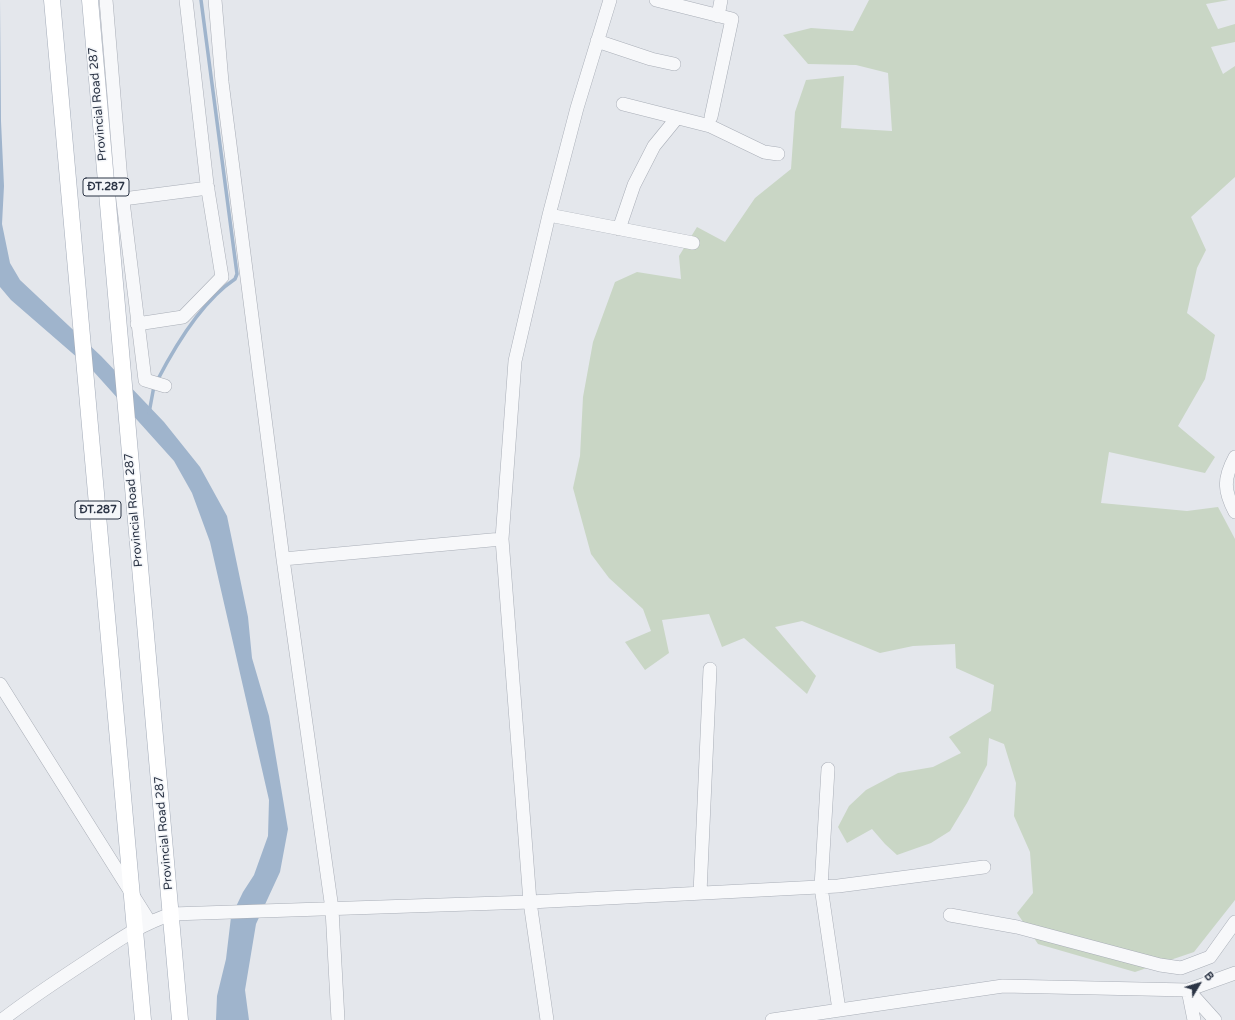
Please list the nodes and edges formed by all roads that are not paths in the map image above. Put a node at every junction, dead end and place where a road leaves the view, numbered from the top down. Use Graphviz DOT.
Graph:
graph roads {
  1 [pos="52,0"];
  2 [pos="90,0"];
  3 [pos="106,0"];
  4 [pos="186,0"];
  5 [pos="215,0"];
  6 [pos="610,0"];
  7 [pos="656,0"];
  8 [pos="721,0"];
  9 [pos="718,16"];
  10 [pos="597,42"];
  11 [pos="674,64"];
  12 [pos="624,104"];
  13 [pos="711,117"];
  14 [pos="676,119"];
  15 [pos="778,154"];
  16 [pos="208,188"];
  17 [pos="123,199"];
  18 [pos="549,215"];
  19 [pos="619,229"];
  20 [pos="693,243"];
  21 [pos="137,324"];
  22 [pos="122,373"];
  23 [pos="147,381"];
  24 [pos="165,386"];
  25 [pos="1235,457"];
  26 [pos="1235,512"];
  27 [pos="502,539"];
  28 [pos="283,559"];
  29 [pos="710,669"];
  30 [pos="0,684"];
  31 [pos="828,769"];
  32 [pos="984,867"];
  33 [pos="821,887"];
  34 [pos="700,893"];
  35 [pos="132,894"];
  36 [pos="530,902"];
  37 [pos="332,909"];
  38 [pos="172,914"];
  39 [pos="950,915"];
  40 [pos="150,922"];
  41 [pos="1235,922"];
  42 [pos="135,930"];
  43 [pos="1235,974"];
  44 [pos="1188,990"];
  45 [pos="839,1010"];
  46 [pos="2,1020"];
  47 [pos="143,1020"];
  48 [pos="180,1020"];
  49 [pos="338,1020"];
  50 [pos="547,1020"];
  51 [pos="772,1020"];
  52 [pos="1194,1020"];
  53 [pos="1215,1020"];
  1 -- 35 [label="main road, ĐT.287"];
  2 -- 22 [label="main road, Provincial Road 287 / ĐT.287"];
  3 -- 17 [label="street"];
  4 -- 16 [label="street"];
  5 -- 28 [label="street"];
  6 -- 10 [label="street"];
  7 -- 9 [label="street"];
  8 -- 9 [label="street"];
  9 -- 13 [label="street"];
  10 -- 11 [label="street"];
  10 -- 18 [label="street"];
  12 -- 14 [label="street"];
  14 -- 15 [label="street"];
  14 -- 19 [label="street"];
  16 -- 17 [label="street"];
  16 -- 21 [label="street"];
  17 -- 21 [label="street"];
  18 -- 19 [label="street"];
  18 -- 27 [label="street"];
  19 -- 20 [label="street"];
  21 -- 23 [label="street"];
  22 -- 23 [label="street"];
  22 -- 38 [label="main road, Provincial Road 287 / ĐT.287"];
  23 -- 24 [label="street"];
  25 -- 26 [label="street"];
  27 -- 28 [label="street"];
  27 -- 36 [label="street"];
  28 -- 37 [label="street"];
  29 -- 34 [label="street"];
  30 -- 35 [label="street"];
  31 -- 33 [label="street"];
  32 -- 33 [label="street"];
  33 -- 34 [label="street"];
  33 -- 45 [label="street"];
  34 -- 36 [label="street"];
  35 -- 40 [label="street"];
  35 -- 42 [label="main road, ĐT.287"];
  36 -- 37 [label="street"];
  36 -- 50 [label="street"];
  37 -- 38 [label="street"];
  37 -- 49 [label="street"];
  38 -- 40 [label="street"];
  38 -- 48 [label="main road, Provincial Road 287 / ĐT.287"];
  39 -- 41 [label="street"];
  40 -- 42 [label="street"];
  42 -- 46 [label="street"];
  42 -- 47 [label="main road, ĐT.287"];
  43 -- 44 [label="street"];
  44 -- 45 [label="street"];
  44 -- 52 [label="street"];
  44 -- 53 [label="street"];
  45 -- 51 [label="street"];
}
